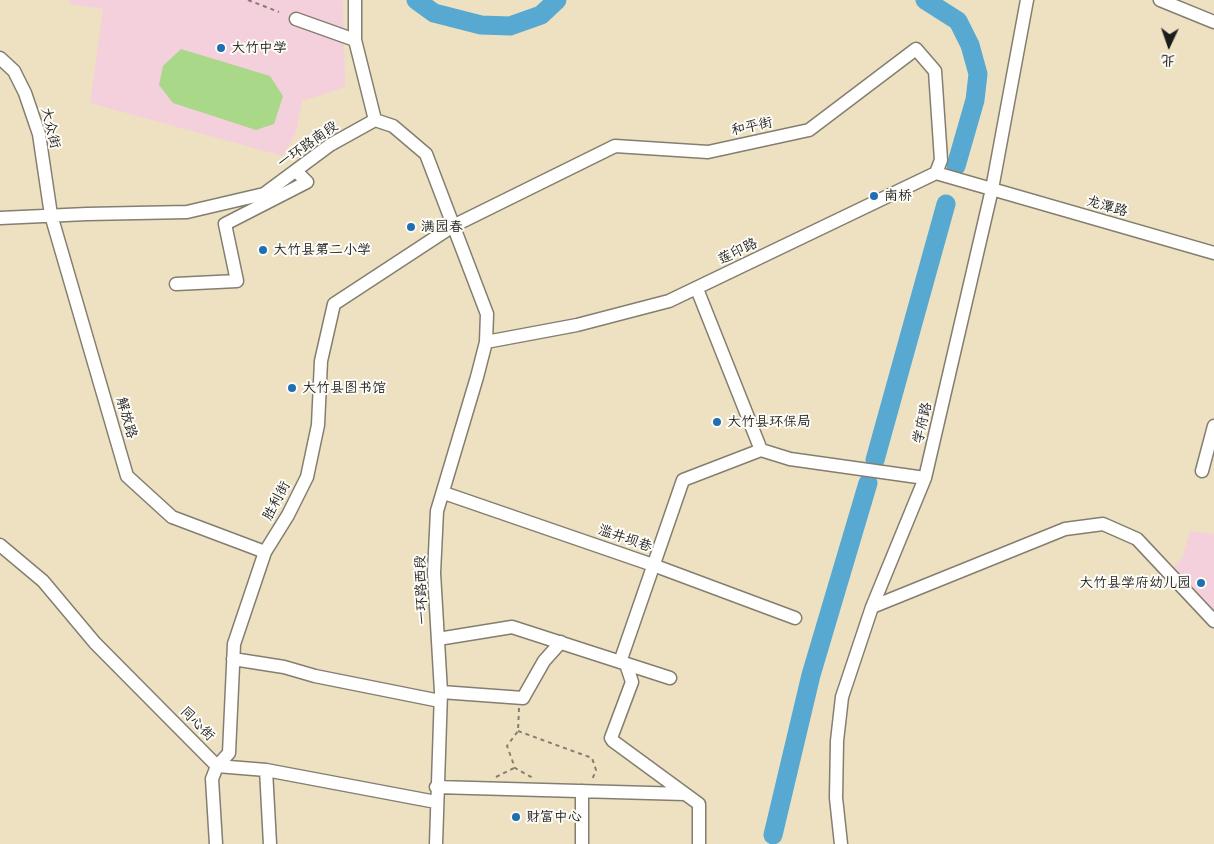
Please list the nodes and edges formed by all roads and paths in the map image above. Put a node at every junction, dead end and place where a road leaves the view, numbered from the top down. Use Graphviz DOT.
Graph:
graph roads {
  1 [pos="248,0"];
  2 [pos="355,0"];
  3 [pos="1027,0"];
  4 [pos="1160,0"];
  5 [pos="279,12"];
  6 [pos="296,19"];
  7 [pos="1214,22"];
  8 [pos="355,40"];
  9 [pos="0,58"];
  10 [pos="375,120"];
  11 [pos="296,171"];
  12 [pos="936,173"];
  13 [pos="992,189"];
  14 [pos="52,215"];
  15 [pos="0,218"];
  16 [pos="453,226"];
  17 [pos="1214,253"];
  18 [pos="176,284"];
  19 [pos="697,289"];
  20 [pos="486,342"];
  21 [pos="1214,426"];
  22 [pos="761,450"];
  23 [pos="1202,471"];
  24 [pos="925,478"];
  25 [pos="444,493"];
  26 [pos="0,545"];
  27 [pos="265,552"];
  28 [pos="653,565"];
  29 [pos="872,607"];
  30 [pos="795,618"];
  31 [pos="1214,621"];
  32 [pos="438,638"];
  33 [pos="562,642"];
  34 [pos="233,659"];
  35 [pos="623,663"];
  36 [pos="670,678"];
  37 [pos="440,697"];
  38 [pos="520,702"];
  39 [pos="518,731"];
  40 [pos="217,766"];
  41 [pos="266,770"];
  42 [pos="537,780"];
  43 [pos="584,786"];
  44 [pos="436,787"];
  45 [pos="685,794"];
  46 [pos="436,802"];
  47 [pos="216,844"];
  48 [pos="270,844"];
  49 [pos="436,844"];
  50 [pos="582,844"];
  51 [pos="699,844"];
  52 [pos="841,844"];
  1 -- 5 [label="path"];
  2 -- 8 [label="street"];
  3 -- 13 [label="street, 学府路"];
  4 -- 7 [label="street"];
  6 -- 8 [label="street"];
  8 -- 10 [label="street"];
  9 -- 14 [label="street, 大众街"];
  10 -- 11 [label="street, 一环路南段"];
  10 -- 16 [label="street"];
  11 -- 14 [label="street, 一环路南段"];
  11 -- 18 [label="street"];
  12 -- 13 [label="street"];
  12 -- 16 [label="street, 和平街"];
  12 -- 19 [label="street, 莲印路"];
  13 -- 17 [label="street, 龙潭路"];
  13 -- 24 [label="street, 学府路"];
  14 -- 15 [label="street, 一环路南段"];
  14 -- 27 [label="street, 解放路"];
  16 -- 20 [label="street"];
  16 -- 27 [label="street, 胜利街"];
  19 -- 20 [label="street, 莲印路"];
  19 -- 22 [label="street"];
  20 -- 25 [label="street, 一环路西段"];
  21 -- 23 [label="street"];
  22 -- 24 [label="street"];
  22 -- 28 [label="street"];
  24 -- 29 [label="street, 学府路"];
  25 -- 28 [label="street, 滥井坝巷"];
  25 -- 32 [label="street, 一环路西段"];
  26 -- 40 [label="street, 同心街"];
  27 -- 34 [label="street, 胜利街"];
  28 -- 30 [label="street, 滥井坝巷"];
  28 -- 35 [label="street"];
  29 -- 31 [label="street"];
  29 -- 52 [label="street, 学府路"];
  32 -- 33 [label="street"];
  32 -- 37 [label="street, 一环路西段"];
  33 -- 35 [label="street"];
  33 -- 37 [label="street"];
  34 -- 37 [label="street"];
  34 -- 40 [label="street, 胜利街"];
  35 -- 36 [label="street"];
  35 -- 45 [label="street"];
  37 -- 44 [label="street, 一环路西段"];
  38 -- 39 [label="path"];
  39 -- 42 [label="path"];
  39 -- 43 [label="path"];
  40 -- 41 [label="street"];
  40 -- 47 [label="street, 胜利街"];
  41 -- 46 [label="street"];
  41 -- 48 [label="street"];
  43 -- 44 [label="street"];
  43 -- 45 [label="street"];
  43 -- 50 [label="street"];
  44 -- 46 [label="street, 一环路西段"];
  45 -- 51 [label="street"];
  46 -- 49 [label="street, 一环路西段"];
}
